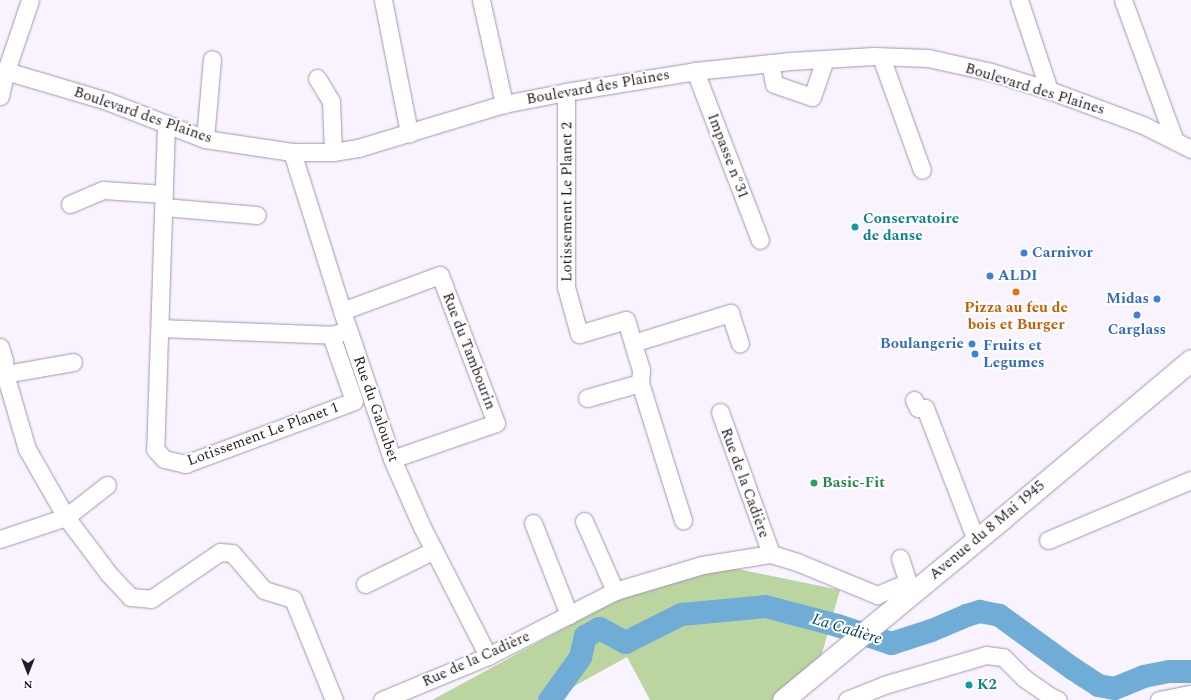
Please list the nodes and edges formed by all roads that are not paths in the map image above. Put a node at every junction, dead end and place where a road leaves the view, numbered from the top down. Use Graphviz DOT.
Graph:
graph roads {
  1 [pos="30,0"];
  2 [pos="383,0"];
  3 [pos="481,0"];
  4 [pos="1019,0"];
  5 [pos="1123,0"];
  6 [pos="881,57"];
  7 [pos="212,59"];
  8 [pos="825,59"];
  9 [pos="770,63"];
  10 [pos="3,71"];
  11 [pos="695,71"];
  12 [pos="317,78"];
  13 [pos="1049,90"];
  14 [pos="566,92"];
  15 [pos="0,96"];
  16 [pos="504,104"];
  17 [pos="166,125"];
  18 [pos="409,133"];
  19 [pos="205,139"];
  20 [pos="1175,141"];
  21 [pos="1191,149"];
  22 [pos="292,152"];
  23 [pos="333,152"];
  24 [pos="922,170"];
  25 [pos="164,200"];
  26 [pos="70,204"];
  27 [pos="257,214"];
  28 [pos="760,240"];
  29 [pos="342,311"];
  30 [pos="160,328"];
  31 [pos="348,330"];
  32 [pos="331,335"];
  33 [pos="633,343"];
  34 [pos="740,343"];
  35 [pos="0,347"];
  36 [pos="1191,360"];
  37 [pos="73,362"];
  38 [pos="3,372"];
  39 [pos="1191,374"];
  40 [pos="640,383"];
  41 [pos="587,398"];
  42 [pos="914,400"];
  43 [pos="720,412"];
  44 [pos="392,459"];
  45 [pos="1191,480"];
  46 [pos="107,485"];
  47 [pos="66,517"];
  48 [pos="683,520"];
  49 [pos="584,521"];
  50 [pos="533,522"];
  51 [pos="0,539"];
  52 [pos="976,540"];
  53 [pos="1048,540"];
  54 [pos="434,550"];
  55 [pos="771,554"];
  56 [pos="900,558"];
  57 [pos="365,584"];
  58 [pos="913,585"];
  59 [pos="615,591"];
  60 [pos="569,616"];
  61 [pos="894,616"];
  62 [pos="852,650"];
  63 [pos="488,656"];
  64 [pos="1191,694"];
  65 [pos="334,700"];
  66 [pos="382,700"];
  67 [pos="783,700"];
  68 [pos="803,700"];
  69 [pos="847,700"];
  70 [pos="1058,700"];
  71 [pos="1159,700"];
  1 -- 10 [label="street"];
  2 -- 18 [label="street"];
  3 -- 16 [label="street"];
  4 -- 13 [label="street"];
  5 -- 20 [label="street"];
  6 -- 8 [label="street, Boulevard des Plaines"];
  6 -- 13 [label="street, Boulevard des Plaines"];
  6 -- 24 [label="street"];
  7 -- 19 [label="street"];
  8 -- 9 [label="street, Boulevard des Plaines"];
  8 -- 9 [label="street"];
  9 -- 11 [label="street, Boulevard des Plaines"];
  10 -- 15 [label="street"];
  10 -- 17 [label="street, Boulevard des Plaines"];
  11 -- 14 [label="street, Boulevard des Plaines"];
  11 -- 28 [label="street, Impasse n°31"];
  12 -- 23 [label="street"];
  13 -- 20 [label="street, Boulevard des Plaines"];
  14 -- 16 [label="street, Boulevard des Plaines"];
  14 -- 33 [label="street, Lotissement Le Planet 2"];
  16 -- 18 [label="street, Boulevard des Plaines"];
  17 -- 19 [label="street, Boulevard des Plaines"];
  17 -- 25 [label="street, Lotissement Le Planet 1"];
  18 -- 23 [label="street, Boulevard des Plaines"];
  19 -- 22 [label="street, Boulevard des Plaines"];
  20 -- 21 [label="street, Boulevard des Plaines"];
  22 -- 23 [label="street, Boulevard des Plaines"];
  22 -- 29 [label="street, Rue du Galoubet"];
  25 -- 26 [label="street"];
  25 -- 27 [label="street"];
  25 -- 30 [label="street, Lotissement Le Planet 1"];
  29 -- 31 [label="street, Rue du Galoubet"];
  29 -- 44 [label="street, Rue du Tambourin"];
  30 -- 32 [label="street"];
  30 -- 32 [label="street, Lotissement Le Planet 1"];
  31 -- 32 [label="street"];
  31 -- 44 [label="street, Rue du Galoubet"];
  33 -- 34 [label="street"];
  33 -- 40 [label="street, Lotissement Le Planet 2"];
  35 -- 38 [label="street"];
  36 -- 52 [label="main road, Avenue du 8 Mai 1945"];
  37 -- 38 [label="street"];
  38 -- 47 [label="street"];
  39 -- 61 [label="main road, Avenue du 8 Mai 1945"];
  40 -- 41 [label="street"];
  40 -- 48 [label="street, Lotissement Le Planet 2"];
  42 -- 52 [label="street"];
  43 -- 55 [label="street, Rue de la Cadière"];
  44 -- 54 [label="street, Rue du Galoubet"];
  45 -- 53 [label="street"];
  46 -- 47 [label="street"];
  47 -- 51 [label="street"];
  47 -- 65 [label="street"];
  49 -- 59 [label="street"];
  50 -- 60 [label="street"];
  52 -- 58 [label="main road, Avenue du 8 Mai 1945"];
  54 -- 57 [label="street"];
  54 -- 63 [label="street, Rue du Galoubet"];
  55 -- 58 [label="street, Rue de la Cadière"];
  55 -- 59 [label="street, Rue de la Cadière"];
  56 -- 58 [label="street"];
  58 -- 61 [label="main road, Avenue du 8 Mai 1945"];
  59 -- 60 [label="street, Rue de la Cadière"];
  60 -- 63 [label="street, Rue de la Cadière"];
  61 -- 62 [label="main road, Avenue du 8 Mai 1945"];
  62 -- 67 [label="main road, Avenue du 8 Mai 1945"];
  62 -- 68 [label="main road, Avenue du 8 Mai 1945"];
  63 -- 66 [label="street, Rue de la Cadière"];
  64 -- 71 [label="street"];
  69 -- 70 [label="street"];
}
